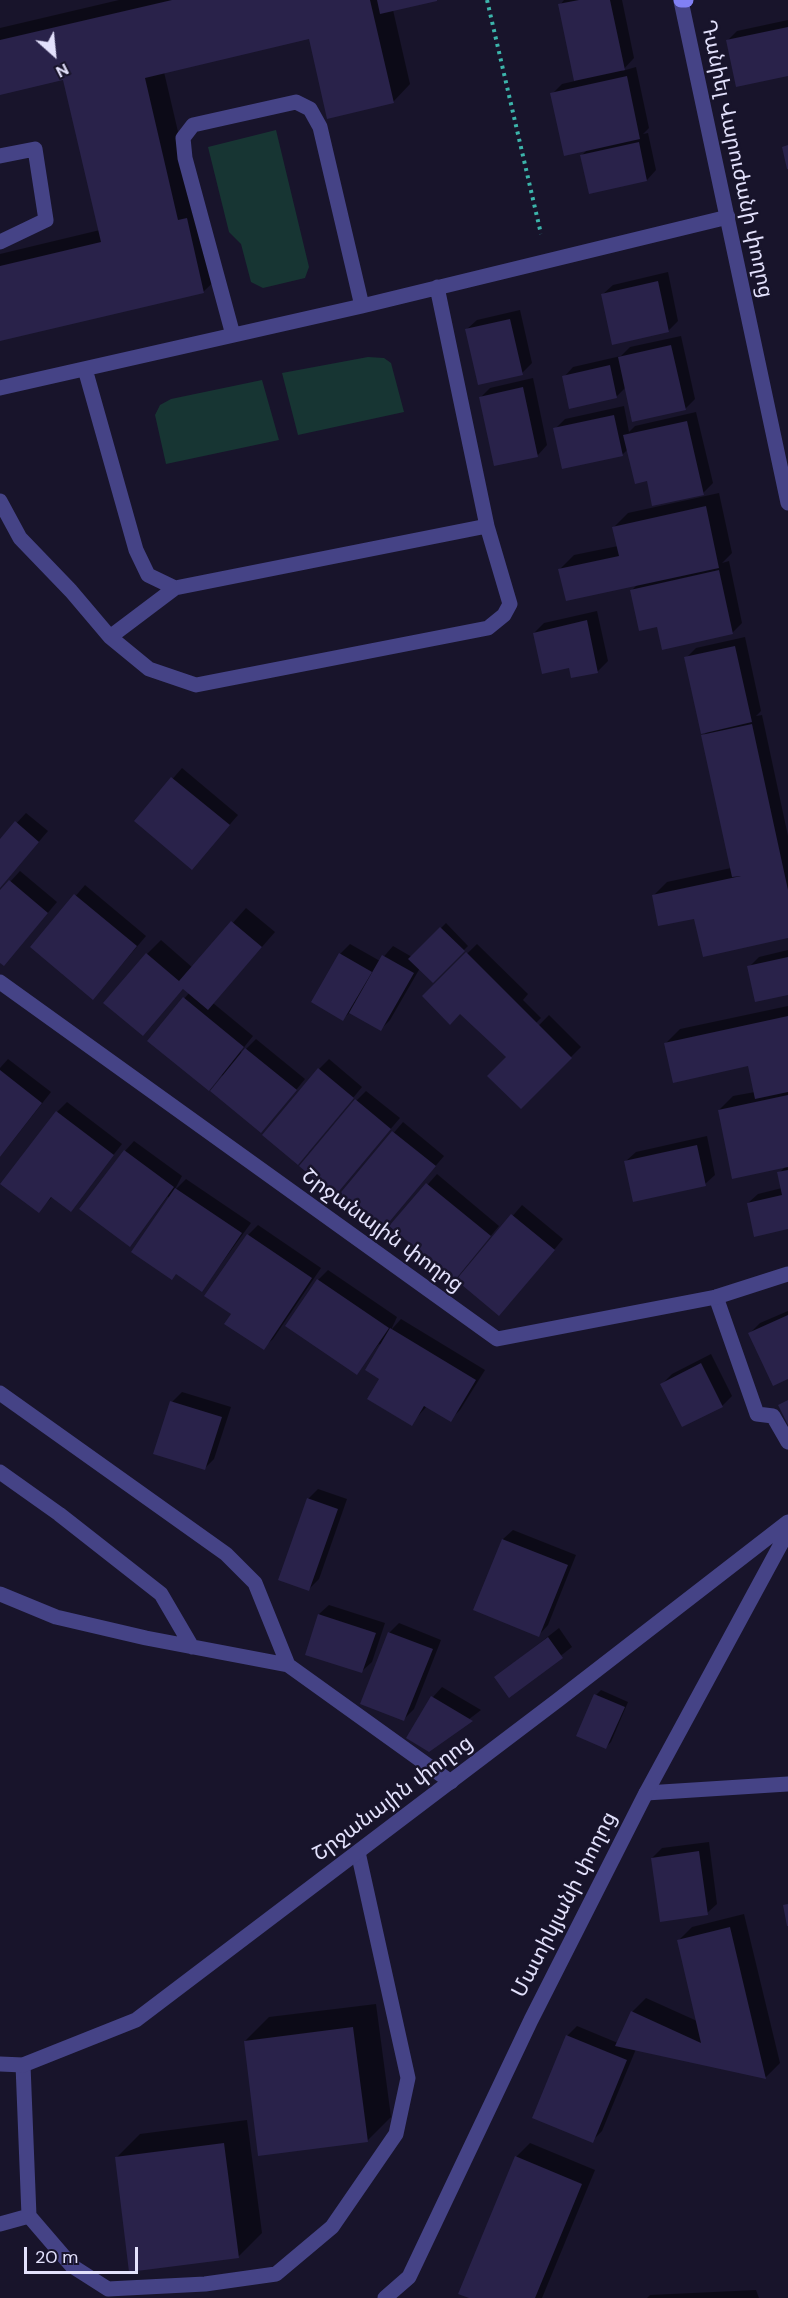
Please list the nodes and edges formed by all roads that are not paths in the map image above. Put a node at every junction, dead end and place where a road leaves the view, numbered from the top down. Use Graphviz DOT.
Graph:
graph roads {
  1 [pos="682,0"];
  2 [pos="0,156"];
  3 [pos="728,217"];
  4 [pos="0,242"];
  5 [pos="437,287"];
  6 [pos="362,306"];
  7 [pos="233,335"];
  8 [pos="85,369"];
  9 [pos="0,388"];
  10 [pos="0,501"];
  11 [pos="788,503"];
  12 [pos="487,525"];
  13 [pos="175,588"];
  14 [pos="110,637"];
  15 [pos="0,982"];
  16 [pos="788,1274"];
  17 [pos="716,1297"];
  18 [pos="0,1393"];
  19 [pos="788,1442"];
  20 [pos="0,1472"];
  21 [pos="788,1522"];
  22 [pos="788,1531"];
  23 [pos="0,1594"];
  24 [pos="192,1647"];
  25 [pos="288,1665"];
  26 [pos="451,1782"];
  27 [pos="788,1784"];
  28 [pos="645,1793"];
  29 [pos="358,1852"];
  30 [pos="0,2064"];
  31 [pos="23,2065"];
  32 [pos="28,2216"];
  33 [pos="0,2224"];
  34 [pos="385,2298"];
  1 -- 3 [label="street, Դանիել Վարուժանի փողոց"];
  2 -- 4 [label="street"];
  3 -- 5 [label="street"];
  3 -- 11 [label="street, Դանիել Վարուժանի փողոց"];
  5 -- 6 [label="street"];
  5 -- 12 [label="street"];
  6 -- 7 [label="street"];
  6 -- 7 [label="street"];
  7 -- 8 [label="street"];
  8 -- 9 [label="street"];
  8 -- 13 [label="street"];
  10 -- 14 [label="street"];
  12 -- 13 [label="street"];
  12 -- 14 [label="street"];
  13 -- 14 [label="street"];
  15 -- 17 [label="street, Շրջանային փողոց"];
  16 -- 17 [label="street, Շրջանային փողոց"];
  17 -- 19 [label="street"];
  18 -- 25 [label="street"];
  20 -- 24 [label="street"];
  21 -- 26 [label="street, Շրջանային փողոց"];
  22 -- 28 [label="street, Մատիկյանի փողոց"];
  23 -- 24 [label="street"];
  24 -- 25 [label="street"];
  25 -- 26 [label="street"];
  26 -- 29 [label="street, Շրջանային փողոց"];
  27 -- 28 [label="street"];
  28 -- 34 [label="street, Մատիկյանի փողոց"];
  29 -- 31 [label="street, Շրջանային փողոց"];
  29 -- 32 [label="street"];
  30 -- 31 [label="street, Շրջանային փողոց"];
  31 -- 32 [label="street"];
  32 -- 33 [label="street"];
}
